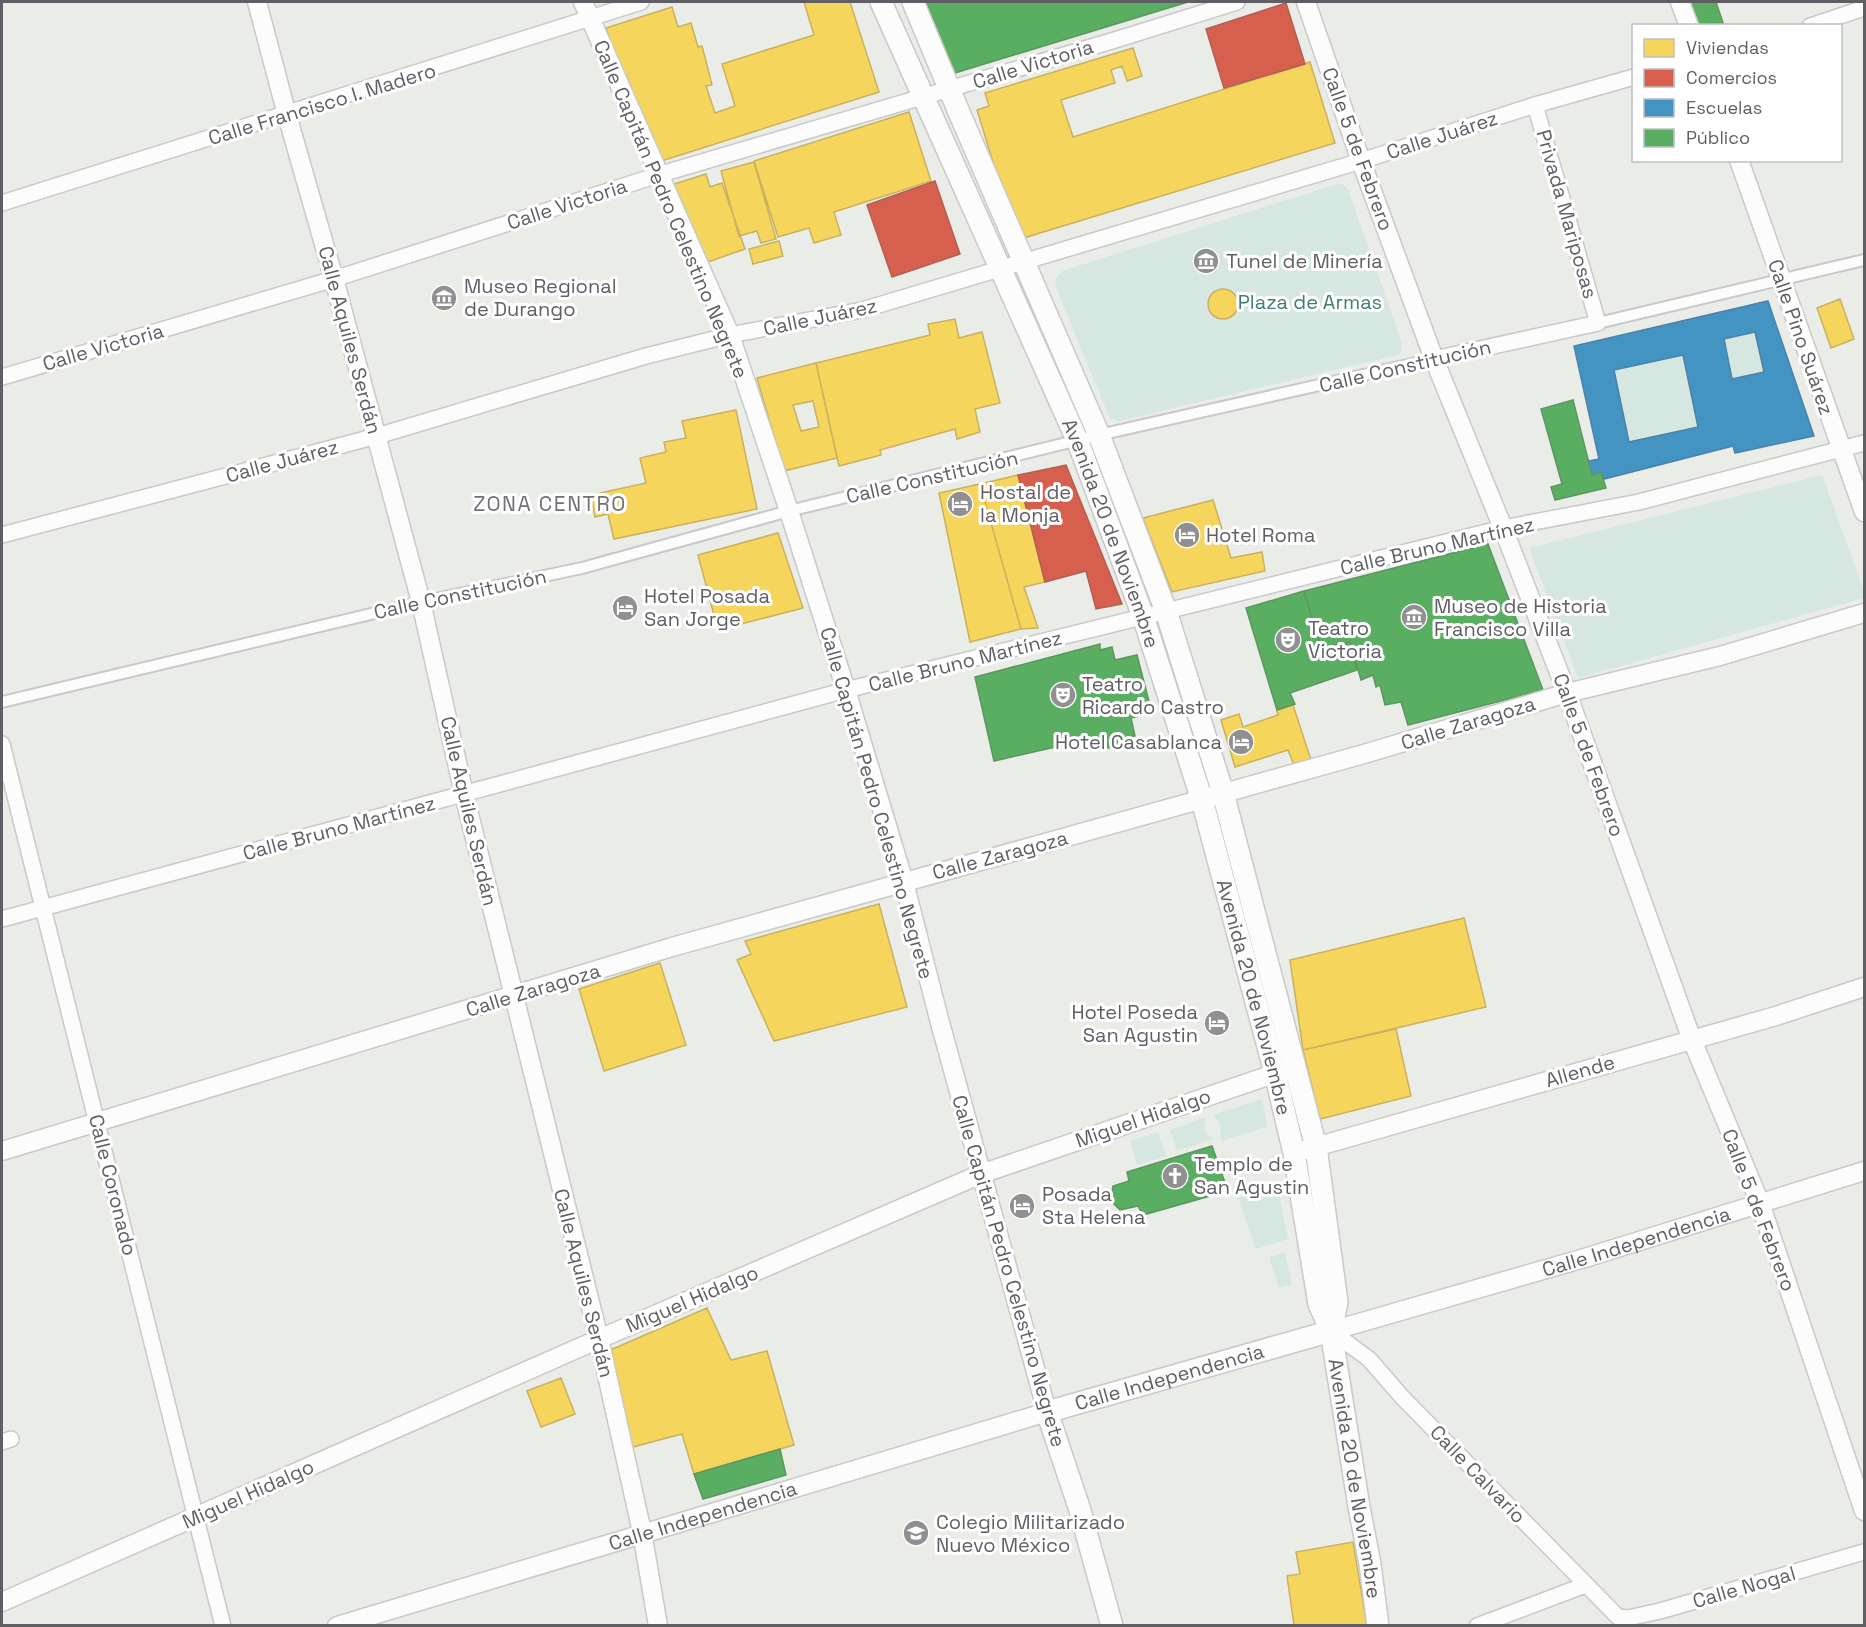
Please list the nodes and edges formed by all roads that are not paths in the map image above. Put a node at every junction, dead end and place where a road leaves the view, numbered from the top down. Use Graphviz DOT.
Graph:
graph roads {
  1 [pos="257,2"];
  2 [pos="583,2"];
  3 [pos="641,2"];
  4 [pos="881,2"];
  5 [pos="913,2"];
  6 [pos="1237,2"];
  7 [pos="1306,2"];
  8 [pos="1680,2"];
  9 [pos="1864,8"];
  10 [pos="590,19"];
  11 [pos="1688,24"];
  12 [pos="1816,24"];
  13 [pos="1632,78"];
  14 [pos="949,89"];
  15 [pos="924,96"];
  16 [pos="1535,105"];
  17 [pos="286,115"];
  18 [pos="1362,161"];
  19 [pos="1740,162"];
  20 [pos="658,175"];
  21 [pos="2,203"];
  22 [pos="1864,260"];
  23 [pos="1023,262"];
  24 [pos="1001,270"];
  25 [pos="334,279"];
  26 [pos="1781,279"];
  27 [pos="1598,323"];
  28 [pos="730,335"];
  29 [pos="1434,359"];
  30 [pos="2,376"];
  31 [pos="1099,435"];
  32 [pos="376,436"];
  33 [pos="1078,442"];
  34 [pos="1864,443"];
  35 [pos="1841,450"];
  36 [pos="789,511"];
  37 [pos="1864,512"];
  38 [pos="1503,528"];
  39 [pos="2,535"];
  40 [pos="421,602"];
  41 [pos="1166,611"];
  42 [pos="1864,613"];
  43 [pos="1143,616"];
  44 [pos="846,690"];
  45 [pos="1567,693"];
  46 [pos="2,702"];
  47 [pos="2,744"];
  48 [pos="1223,793"];
  49 [pos="464,794"];
  50 [pos="1202,800"];
  51 [pos="904,882"];
  52 [pos="42,908"];
  53 [pos="2,919"];
  54 [pos="1864,987"];
  55 [pos="514,997"];
  56 [pos="1692,1040"];
  57 [pos="1296,1067"];
  58 [pos="1275,1073"];
  59 [pos="97,1121"];
  60 [pos="1316,1147"];
  61 [pos="2,1151"];
  62 [pos="1294,1153"];
  63 [pos="1864,1171"];
  64 [pos="981,1174"];
  65 [pos="1760,1203"];
  66 [pos="1331,1332"];
  67 [pos="599,1339"];
  68 [pos="1047,1412"];
  69 [pos="1864,1511"];
  70 [pos="197,1517"];
  71 [pos="642,1532"];
  72 [pos="1864,1552"];
  73 [pos="1585,1585"];
  74 [pos="2,1602"];
  75 [pos="1660,1611"];
  76 [pos="1623,1619"];
  77 [pos="223,1626"];
  78 [pos="337,1626"];
  79 [pos="658,1626"];
  80 [pos="1112,1626"];
  81 [pos="1378,1626"];
  82 [pos="1477,1626"];
  83 [pos="1667,1626"];
  1 -- 17 [label="street, Calle Aquiles Serdán"];
  2 -- 10 [label="street, Calle Capitán Pedro Celestino Negrete"];
  3 -- 10 [label="street, Calle Francisco I. Madero"];
  4 -- 15 [label="main road, Avenida 20 de Noviembre"];
  5 -- 14 [label="main road, Avenida 20 de Noviembre"];
  6 -- 14 [label="street, Calle Victoria"];
  7 -- 18 [label="street, Calle 5 de Febrero"];
  8 -- 11 [label="street"];
  9 -- 12 [label="street"];
  10 -- 17 [label="street, Calle Francisco I. Madero"];
  10 -- 20 [label="street, Calle Capitán Pedro Celestino Negrete"];
  13 -- 16 [label="street, Calle Juárez"];
  14 -- 15 [label="street, Calle Victoria"];
  14 -- 23 [label="main road, Avenida 20 de Noviembre"];
  15 -- 20 [label="street, Calle Victoria"];
  15 -- 24 [label="main road, Avenida 20 de Noviembre"];
  16 -- 18 [label="street, Calle Juárez"];
  16 -- 27 [label="street, Privada Mariposas"];
  17 -- 21 [label="street, Calle Francisco I. Madero"];
  17 -- 25 [label="street, Calle Aquiles Serdán"];
  18 -- 23 [label="street, Calle Juárez"];
  18 -- 29 [label="street, Calle 5 de Febrero"];
  19 -- 26 [label="street, Calle Pino Suárez"];
  20 -- 25 [label="street, Calle Victoria"];
  20 -- 28 [label="street, Calle Capitán Pedro Celestino Negrete"];
  22 -- 26 [label="street, Calle Constitución"];
  23 -- 24 [label="street, Calle Juárez"];
  23 -- 31 [label="main road, Avenida 20 de Noviembre"];
  24 -- 28 [label="street, Calle Juárez"];
  24 -- 33 [label="main road, Avenida 20 de Noviembre"];
  25 -- 30 [label="street, Calle Victoria"];
  25 -- 32 [label="street, Calle Aquiles Serdán"];
  26 -- 27 [label="street, Calle Constitución"];
  26 -- 35 [label="street, Calle Pino Suárez"];
  27 -- 29 [label="street, Calle Constitución"];
  28 -- 32 [label="street, Calle Juárez"];
  28 -- 36 [label="street, Calle Capitán Pedro Celestino Negrete"];
  29 -- 31 [label="street, Calle Constitución"];
  29 -- 38 [label="street, Calle 5 de Febrero"];
  31 -- 33 [label="street, Calle Constitución"];
  31 -- 41 [label="main road, Avenida 20 de Noviembre"];
  32 -- 39 [label="street, Calle Juárez"];
  32 -- 40 [label="street, Calle Aquiles Serdán"];
  33 -- 36 [label="street, Calle Constitución"];
  33 -- 43 [label="main road, Avenida 20 de Noviembre"];
  34 -- 35 [label="street, Calle Bruno Martínez"];
  35 -- 37 [label="street, Calle Pino Suárez"];
  35 -- 38 [label="street, Calle Bruno Martínez"];
  36 -- 40 [label="street, Calle Constitución"];
  36 -- 44 [label="street, Calle Capitán Pedro Celestino Negrete"];
  38 -- 41 [label="street, Calle Bruno Martínez"];
  38 -- 45 [label="street, Calle 5 de Febrero"];
  40 -- 46 [label="street, Calle Constitución"];
  40 -- 49 [label="street, Calle Aquiles Serdán"];
  41 -- 43 [label="street, Calle Bruno Martínez"];
  41 -- 48 [label="main road, Avenida 20 de Noviembre"];
  42 -- 45 [label="street, Calle Zaragoza"];
  43 -- 44 [label="street, Calle Bruno Martínez"];
  43 -- 50 [label="main road, Avenida 20 de Noviembre"];
  44 -- 49 [label="street, Calle Bruno Martínez"];
  44 -- 51 [label="street, Calle Capitán Pedro Celestino Negrete"];
  45 -- 48 [label="street, Calle Zaragoza"];
  45 -- 56 [label="street, Calle 5 de Febrero"];
  47 -- 52 [label="street, Calle Coronado"];
  48 -- 50 [label="street, Calle Zaragoza"];
  48 -- 57 [label="main road, Avenida 20 de Noviembre"];
  49 -- 52 [label="street, Calle Bruno Martínez"];
  49 -- 55 [label="street, Calle Aquiles Serdán"];
  50 -- 51 [label="street, Calle Zaragoza"];
  50 -- 58 [label="main road, Avenida 20 de Noviembre"];
  51 -- 55 [label="street, Calle Zaragoza"];
  51 -- 64 [label="street, Calle Capitán Pedro Celestino Negrete"];
  52 -- 53 [label="street, Calle Bruno Martínez"];
  52 -- 59 [label="street, Calle Coronado"];
  54 -- 56 [label="street, Allende"];
  55 -- 59 [label="street, Calle Zaragoza"];
  55 -- 67 [label="street, Calle Aquiles Serdán"];
  56 -- 60 [label="street, Allende"];
  56 -- 65 [label="street, Calle 5 de Febrero"];
  57 -- 58 [label="street, Miguel Hidalgo"];
  57 -- 60 [label="main road, Avenida 20 de Noviembre"];
  58 -- 62 [label="main road, Avenida 20 de Noviembre"];
  58 -- 64 [label="street, Miguel Hidalgo"];
  59 -- 61 [label="street, Calle Zaragoza"];
  59 -- 70 [label="street, Calle Coronado"];
  60 -- 62 [label="street, Allende"];
  60 -- 66 [label="main road, Avenida 20 de Noviembre"];
  62 -- 66 [label="main road, Avenida 20 de Noviembre"];
  63 -- 65 [label="street, Calle Independencia"];
  64 -- 67 [label="street, Miguel Hidalgo"];
  64 -- 68 [label="street, Calle Capitán Pedro Celestino Negrete"];
  65 -- 66 [label="street, Calle Independencia"];
  65 -- 69 [label="street, Calle 5 de Febrero"];
  66 -- 68 [label="main road, Calle Independencia"];
  66 -- 73 [label="street, Calle Calvario"];
  66 -- 81 [label="main road, Avenida 20 de Noviembre"];
  67 -- 70 [label="street, Miguel Hidalgo"];
  67 -- 71 [label="street, Calle Aquiles Serdán"];
  68 -- 71 [label="street, Calle Independencia"];
  68 -- 80 [label="main road, Calle Capitán Pedro Celestino Negrete"];
  70 -- 74 [label="street, Miguel Hidalgo"];
  70 -- 77 [label="street, Calle Coronado"];
  71 -- 78 [label="street, Calle Independencia"];
  71 -- 79 [label="street, Calle Aquiles Serdán"];
  72 -- 75 [label="street, Calle Nogal"];
  73 -- 76 [label="street, Calle Calvario"];
  73 -- 82 [label="street"];
  75 -- 76 [label="street, Calle Nogal"];
  75 -- 83 [label="street"];
}
